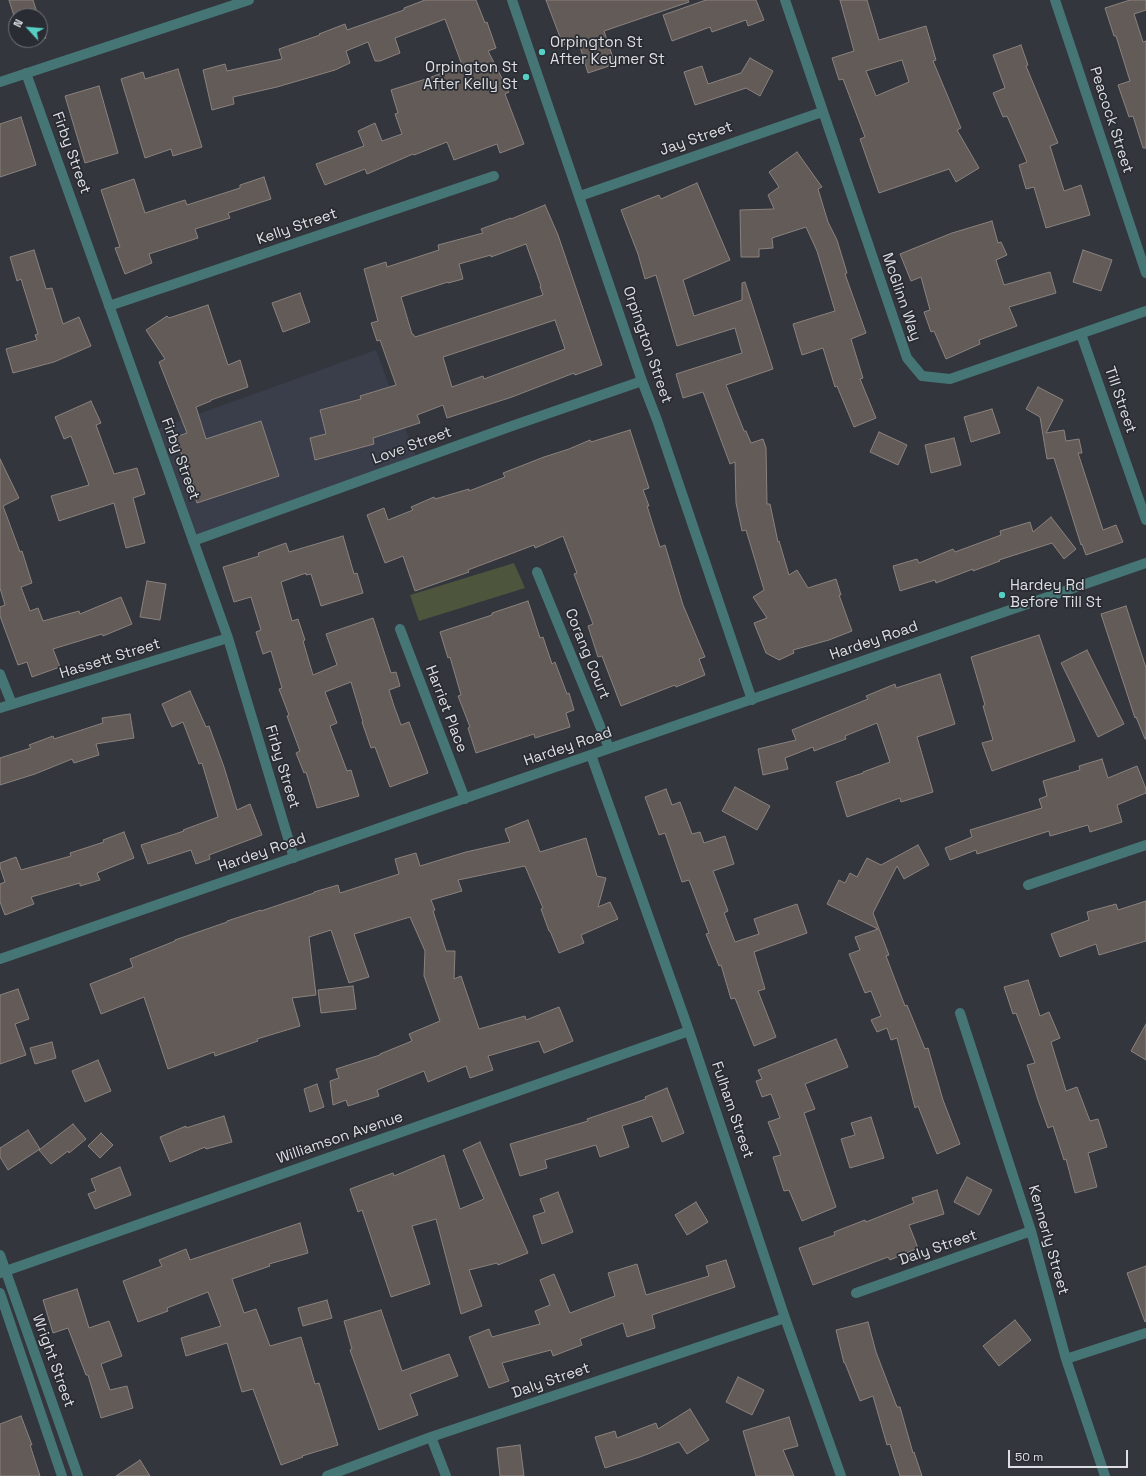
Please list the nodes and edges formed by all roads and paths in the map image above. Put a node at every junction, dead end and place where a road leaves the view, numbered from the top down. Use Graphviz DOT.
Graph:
graph roads {
  1 [pos="248,0"];
  2 [pos="512,0"];
  3 [pos="784,0"];
  4 [pos="1055,0"];
  5 [pos="26,73"];
  6 [pos="0,82"];
  7 [pos="822,112"];
  8 [pos="494,176"];
  9 [pos="580,196"];
  10 [pos="1146,273"];
  11 [pos="109,306"];
  12 [pos="1146,311"];
  13 [pos="1081,334"];
  14 [pos="642,381"];
  15 [pos="1146,520"];
  16 [pos="193,541"];
  17 [pos="1146,563"];
  18 [pos="537,572"];
  19 [pos="400,629"];
  20 [pos="228,638"];
  21 [pos="0,674"];
  22 [pos="752,700"];
  23 [pos="12,704"];
  24 [pos="0,708"];
  25 [pos="609,748"];
  26 [pos="591,755"];
  27 [pos="465,799"];
  28 [pos="1146,845"];
  29 [pos="294,858"];
  30 [pos="1028,885"];
  31 [pos="0,959"];
  32 [pos="960,1013"];
  33 [pos="689,1031"];
  34 [pos="1031,1231"];
  35 [pos="0,1255"];
  36 [pos="2,1272"];
  37 [pos="0,1293"];
  38 [pos="856,1293"];
  39 [pos="785,1318"];
  40 [pos="1146,1333"];
  41 [pos="1066,1359"];
  42 [pos="431,1437"];
  43 [pos="62,1476"];
  44 [pos="78,1476"];
  45 [pos="327,1476"];
  46 [pos="446,1476"];
  47 [pos="841,1476"];
  48 [pos="1106,1476"];
  1 -- 5 [label="street"];
  2 -- 9 [label="street, Orpington Street"];
  3 -- 7 [label="street, McGlinn Way"];
  4 -- 10 [label="street, Peacock Street"];
  5 -- 6 [label="street"];
  5 -- 11 [label="street, Firby Street"];
  7 -- 9 [label="street, Jay Street"];
  7 -- 13 [label="street, McGlinn Way"];
  8 -- 11 [label="street, Kelly Street"];
  9 -- 14 [label="street, Orpington Street"];
  11 -- 16 [label="street, Firby Street"];
  12 -- 13 [label="street, McGlinn Way"];
  13 -- 15 [label="street, Till Street"];
  14 -- 16 [label="street, Love Street"];
  14 -- 22 [label="street, Orpington Street"];
  16 -- 20 [label="street, Firby Street"];
  17 -- 22 [label="street, Hardey Road"];
  18 -- 25 [label="street, Corang Court"];
  19 -- 27 [label="street, Harriet Place"];
  20 -- 23 [label="street, Hassett Street"];
  20 -- 29 [label="street, Firby Street"];
  21 -- 23 [label="street"];
  22 -- 25 [label="street, Hardey Road"];
  23 -- 24 [label="street, Hassett Street"];
  25 -- 26 [label="street, Hardey Road"];
  26 -- 27 [label="street, Hardey Road"];
  26 -- 33 [label="street, Fulham Street"];
  27 -- 29 [label="street, Hardey Road"];
  28 -- 30 [label="street"];
  29 -- 31 [label="street, Hardey Road"];
  32 -- 34 [label="street, Kennerly Street"];
  33 -- 36 [label="street, Williamson Avenue"];
  33 -- 39 [label="street, Fulham Street"];
  34 -- 38 [label="street, Daly Street"];
  34 -- 41 [label="street, Kennerly Street"];
  35 -- 36 [label="street, Wright Street"];
  36 -- 44 [label="street, Wright Street"];
  37 -- 43 [label="street, Wright Street"];
  39 -- 42 [label="street, Daly Street"];
  39 -- 47 [label="street, Fulham Street"];
  40 -- 41 [label="street"];
  41 -- 48 [label="street, Kennerly Street"];
  42 -- 45 [label="street, Daly Street"];
  42 -- 46 [label="street"];
}
